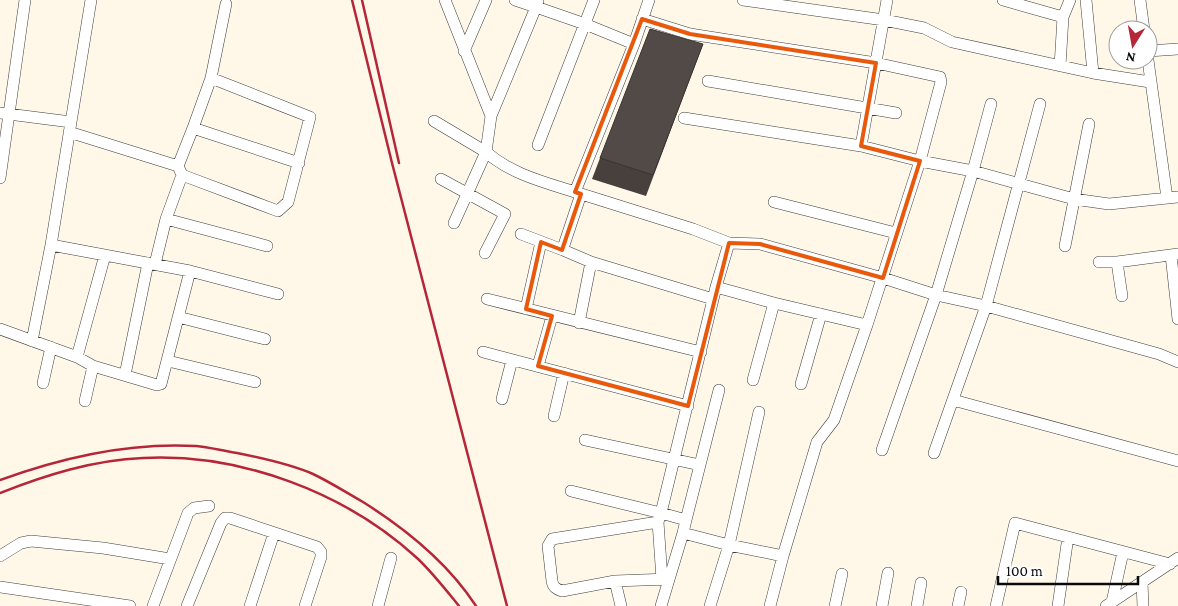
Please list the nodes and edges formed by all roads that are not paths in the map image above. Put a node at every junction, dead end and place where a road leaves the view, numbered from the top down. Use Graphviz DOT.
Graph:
graph roads {
  1 [pos="25,0"];
  2 [pos="91,0"];
  3 [pos="445,0"];
  4 [pos="486,0"];
  5 [pos="515,0"];
  6 [pos="594,0"];
  7 [pos="649,0"];
  8 [pos="743,0"];
  9 [pos="887,0"];
  10 [pos="1003,0"];
  11 [pos="1070,0"];
  12 [pos="1086,0"];
  13 [pos="1140,0"];
  14 [pos="226,4"];
  15 [pos="537,4"];
  16 [pos="1063,17"];
  17 [pos="642,19"];
  18 [pos="884,20"];
  19 [pos="1143,20"];
  20 [pos="585,24"];
  21 [pos="634,44"];
  22 [pos="1178,49"];
  23 [pos="1158,50"];
  24 [pos="464,51"];
  25 [pos="876,63"];
  26 [pos="1060,66"];
  27 [pos="1149,70"];
  28 [pos="1093,73"];
  29 [pos="211,78"];
  30 [pos="708,81"];
  31 [pos="1150,82"];
  32 [pos="991,104"];
  33 [pos="1040,104"];
  34 [pos="868,108"];
  35 [pos="896,113"];
  36 [pos="5,114"];
  37 [pos="491,116"];
  38 [pos="684,118"];
  39 [pos="434,122"];
  40 [pos="1089,124"];
  41 [pos="70,127"];
  42 [pos="193,128"];
  43 [pos="538,146"];
  44 [pos="861,146"];
  45 [pos="486,152"];
  46 [pos="920,161"];
  47 [pos="299,163"];
  48 [pos="180,170"];
  49 [pos="973,171"];
  50 [pos="0,178"];
  51 [pos="441,179"];
  52 [pos="1020,184"];
  53 [pos="578,193"];
  54 [pos="467,194"];
  55 [pos="1173,198"];
  56 [pos="1074,199"];
  57 [pos="774,202"];
  58 [pos="166,219"];
  59 [pos="454,223"];
  60 [pos="896,233"];
  61 [pos="521,234"];
  62 [pos="541,242"];
  63 [pos="729,243"];
  64 [pos="51,245"];
  65 [pos="267,246"];
  66 [pos="1065,246"];
  67 [pos="563,250"];
  68 [pos="485,253"];
  69 [pos="105,255"];
  70 [pos="1174,255"];
  71 [pos="591,262"];
  72 [pos="1099,262"];
  73 [pos="1118,262"];
  74 [pos="152,263"];
  75 [pos="190,271"];
  76 [pos="883,278"];
  77 [pos="716,287"];
  78 [pos="278,294"];
  79 [pos="936,295"];
  80 [pos="1122,296"];
  81 [pos="487,299"];
  82 [pos="713,299"];
  83 [pos="774,303"];
  84 [pos="986,306"];
  85 [pos="526,309"];
  86 [pos="821,314"];
  87 [pos="552,316"];
  88 [pos="178,317"];
  89 [pos="1178,319"];
  90 [pos="578,322"];
  91 [pos="867,325"];
  92 [pos="0,329"];
  93 [pos="265,339"];
  94 [pos="32,341"];
  95 [pos="51,347"];
  96 [pos="483,352"];
  97 [pos="700,352"];
  98 [pos="77,357"];
  99 [pos="1177,359"];
  100 [pos="512,360"];
  101 [pos="168,361"];
  102 [pos="94,366"];
  103 [pos="538,366"];
  104 [pos="564,373"];
  105 [pos="125,375"];
  106 [pos="753,380"];
  107 [pos="255,382"];
  108 [pos="43,383"];
  109 [pos="800,384"];
  110 [pos="719,390"];
  111 [pos="502,399"];
  112 [pos="952,400"];
  113 [pos="85,401"];
  114 [pos="688,406"];
  115 [pos="759,412"];
  116 [pos="554,416"];
  117 [pos="585,440"];
  118 [pos="882,450"];
  119 [pos="934,453"];
  120 [pos="675,460"];
  121 [pos="1178,461"];
  122 [pos="700,465"];
  123 [pos="571,491"];
  124 [pos="209,506"];
  125 [pos="659,518"];
  126 [pos="686,520"];
  127 [pos="274,533"];
  128 [pos="683,533"];
  129 [pos="1068,537"];
  130 [pos="728,545"];
  131 [pos="1123,552"];
  132 [pos="0,556"];
  133 [pos="783,556"];
  134 [pos="391,558"];
  135 [pos="170,559"];
  136 [pos="1174,561"];
  137 [pos="888,573"];
  138 [pos="842,574"];
  139 [pos="666,579"];
  140 [pos="615,581"];
  141 [pos="921,582"];
  142 [pos="1142,582"];
  143 [pos="0,587"];
  144 [pos="961,592"];
  145 [pos="1109,604"];
  146 [pos="130,606"];
  147 [pos="153,606"];
  148 [pos="187,606"];
  149 [pos="250,606"];
  150 [pos="305,606"];
  151 [pos="378,606"];
  152 [pos="621,606"];
  153 [pos="661,606"];
  154 [pos="710,606"];
  155 [pos="770,606"];
  156 [pos="835,606"];
  157 [pos="882,606"];
  158 [pos="917,606"];
  159 [pos="958,606"];
  160 [pos="996,606"];
  161 [pos="1058,606"];
  162 [pos="1143,606"];
  1 -- 36 [label="street"];
  2 -- 41 [label="street"];
  3 -- 24 [label="street"];
  4 -- 24 [label="street"];
  5 -- 15 [label="street"];
  6 -- 20 [label="street"];
  7 -- 17 [label="street"];
  8 -- 18 [label="street"];
  9 -- 18 [label="street"];
  10 -- 16 [label="street"];
  11 -- 16 [label="street"];
  12 -- 28 [label="street"];
  13 -- 19 [label="street"];
  14 -- 29 [label="street"];
  15 -- 20 [label="street"];
  15 -- 37 [label="street"];
  16 -- 26 [label="street"];
  17 -- 21 [label="street"];
  17 -- 25 [label="street"];
  18 -- 25 [label="street"];
  18 -- 26 [label="street"];
  20 -- 21 [label="street"];
  20 -- 43 [label="street"];
  21 -- 53 [label="street"];
  22 -- 23 [label="street"];
  24 -- 37 [label="street"];
  25 -- 34 [label="street"];
  25 -- 46 [label="street"];
  26 -- 28 [label="street"];
  27 -- 31 [label="street"];
  28 -- 31 [label="street"];
  29 -- 42 [label="street"];
  29 -- 47 [label="street"];
  30 -- 34 [label="street"];
  31 -- 55 [label="street"];
  32 -- 49 [label="street"];
  33 -- 52 [label="street"];
  34 -- 35 [label="street"];
  34 -- 44 [label="street"];
  36 -- 41 [label="street"];
  36 -- 50 [label="street"];
  37 -- 45 [label="street"];
  38 -- 44 [label="street"];
  39 -- 45 [label="street"];
  40 -- 56 [label="street"];
  41 -- 48 [label="street"];
  41 -- 64 [label="street"];
  42 -- 47 [label="street"];
  42 -- 48 [label="street"];
  44 -- 46 [label="street"];
  45 -- 53 [label="street"];
  45 -- 54 [label="street"];
  46 -- 49 [label="street"];
  46 -- 60 [label="street"];
  47 -- 48 [label="street"];
  48 -- 58 [label="street"];
  49 -- 52 [label="street"];
  49 -- 79 [label="street"];
  51 -- 54 [label="street"];
  52 -- 56 [label="street"];
  52 -- 84 [label="street"];
  53 -- 63 [label="street"];
  53 -- 67 [label="street"];
  54 -- 59 [label="street"];
  54 -- 68 [label="street"];
  55 -- 56 [label="street"];
  56 -- 66 [label="street"];
  57 -- 60 [label="street"];
  58 -- 65 [label="street"];
  58 -- 74 [label="street"];
  60 -- 76 [label="street"];
  61 -- 62 [label="street"];
  62 -- 67 [label="street"];
  62 -- 85 [label="street"];
  63 -- 76 [label="street"];
  63 -- 77 [label="street"];
  64 -- 69 [label="street"];
  64 -- 94 [label="street"];
  67 -- 71 [label="street"];
  69 -- 74 [label="street"];
  69 -- 98 [label="street"];
  70 -- 73 [label="street"];
  70 -- 89 [label="street"];
  71 -- 82 [label="street"];
  71 -- 90 [label="street"];
  72 -- 73 [label="street"];
  73 -- 80 [label="street"];
  74 -- 75 [label="street"];
  74 -- 105 [label="street"];
  75 -- 78 [label="street"];
  75 -- 88 [label="street"];
  76 -- 79 [label="street"];
  76 -- 91 [label="street"];
  77 -- 82 [label="street"];
  77 -- 83 [label="street"];
  79 -- 84 [label="street"];
  79 -- 118 [label="street"];
  81 -- 85 [label="street"];
  82 -- 97 [label="street"];
  83 -- 86 [label="street"];
  83 -- 106 [label="street"];
  84 -- 99 [label="street"];
  84 -- 112 [label="street"];
  85 -- 87 [label="street"];
  86 -- 91 [label="street"];
  86 -- 109 [label="street"];
  87 -- 90 [label="street"];
  87 -- 103 [label="street"];
  88 -- 93 [label="street"];
  88 -- 101 [label="street"];
  90 -- 97 [label="street"];
  91 -- 133 [label="street"];
  92 -- 94 [label="street"];
  94 -- 95 [label="street"];
  95 -- 98 [label="street"];
  95 -- 108 [label="street"];
  96 -- 100 [label="street"];
  97 -- 114 [label="street"];
  98 -- 102 [label="street"];
  100 -- 103 [label="street"];
  100 -- 111 [label="street"];
  101 -- 105 [label="street"];
  101 -- 107 [label="street"];
  102 -- 105 [label="street"];
  102 -- 113 [label="street"];
  103 -- 104 [label="street"];
  104 -- 114 [label="street"];
  104 -- 116 [label="street"];
  110 -- 122 [label="street"];
  112 -- 119 [label="street"];
  112 -- 121 [label="street"];
  114 -- 120 [label="street"];
  115 -- 130 [label="street"];
  117 -- 120 [label="street"];
  120 -- 122 [label="street"];
  120 -- 125 [label="street"];
  122 -- 126 [label="street"];
  123 -- 125 [label="street"];
  124 -- 135 [label="street"];
  125 -- 126 [label="street"];
  125 -- 139 [label="street"];
  125 -- 140 [label="street"];
  126 -- 128 [label="street"];
  127 -- 148 [label="street"];
  127 -- 149 [label="street"];
  127 -- 150 [label="street"];
  128 -- 130 [label="street"];
  128 -- 139 [label="street"];
  129 -- 131 [label="street"];
  129 -- 160 [label="street"];
  129 -- 161 [label="street"];
  130 -- 133 [label="street"];
  130 -- 154 [label="street"];
  131 -- 136 [label="street"];
  131 -- 145 [label="street"];
  132 -- 135 [label="street"];
  133 -- 155 [label="street"];
  134 -- 151 [label="street"];
  135 -- 147 [label="street"];
  136 -- 142 [label="street"];
  137 -- 157 [label="street"];
  138 -- 156 [label="street"];
  139 -- 140 [label="street"];
  139 -- 153 [label="street"];
  140 -- 152 [label="street"];
  141 -- 158 [label="street"];
  142 -- 145 [label="street"];
  142 -- 162 [label="street"];
  143 -- 146 [label="street"];
  144 -- 159 [label="street"];
}
